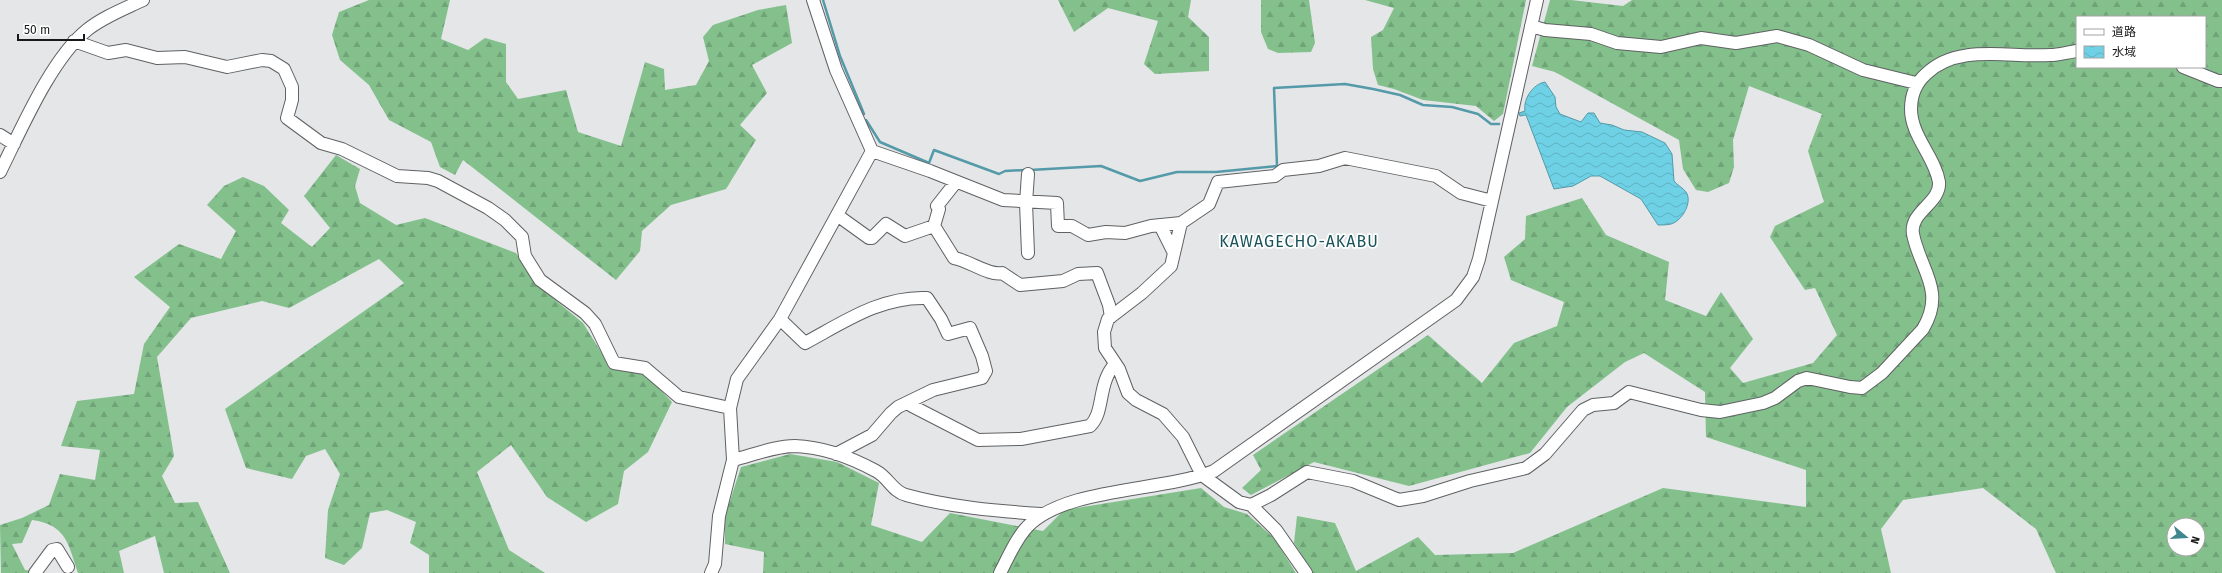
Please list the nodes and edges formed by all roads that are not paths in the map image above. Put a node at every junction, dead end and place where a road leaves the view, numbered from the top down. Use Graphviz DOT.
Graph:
graph roads {
  1 [pos="143,0"];
  2 [pos="813,0"];
  3 [pos="1537,0"];
  4 [pos="1531,26"];
  5 [pos="74,41"];
  6 [pos="2076,51"];
  7 [pos="2186,68"];
  8 [pos="2222,81"];
  9 [pos="1916,83"];
  10 [pos="0,136"];
  11 [pos="14,144"];
  12 [pos="872,150"];
  13 [pos="0,172"];
  14 [pos="1028,174"];
  15 [pos="956,182"];
  16 [pos="1492,202"];
  17 [pos="1026,203"];
  18 [pos="837,215"];
  19 [pos="1181,223"];
  20 [pos="1160,225"];
  21 [pos="934,226"];
  22 [pos="1028,253"];
  23 [pos="1174,253"];
  24 [pos="1111,317"];
  25 [pos="780,319"];
  26 [pos="1115,364"];
  27 [pos="909,403"];
  28 [pos="730,408"];
  29 [pos="836,454"];
  30 [pos="733,460"];
  31 [pos="1202,475"];
  32 [pos="1251,505"];
  33 [pos="1041,514"];
  34 [pos="68,567"];
  35 [pos="34,573"];
  36 [pos="711,573"];
  37 [pos="1000,573"];
  38 [pos="1306,573"];
  1 -- 5 [label="street"];
  2 -- 12 [label="street"];
  3 -- 4 [label="street"];
  4 -- 9 [label="street"];
  4 -- 16 [label="street"];
  5 -- 11 [label="street"];
  5 -- 28 [label="street"];
  6 -- 9 [label="street"];
  7 -- 8 [label="street"];
  9 -- 32 [label="street"];
  10 -- 11 [label="street"];
  11 -- 13 [label="street"];
  12 -- 15 [label="street"];
  12 -- 18 [label="street"];
  14 -- 17 [label="street"];
  15 -- 17 [label="street"];
  15 -- 21 [label="street"];
  16 -- 19 [label="street"];
  16 -- 31 [label="street"];
  17 -- 20 [label="street"];
  17 -- 22 [label="street"];
  18 -- 21 [label="street"];
  18 -- 25 [label="street"];
  19 -- 20 [label="street"];
  19 -- 23 [label="street"];
  20 -- 23 [label="street"];
  21 -- 24 [label="street"];
  23 -- 24 [label="street"];
  24 -- 26 [label="street"];
  25 -- 27 [label="street"];
  25 -- 28 [label="street"];
  26 -- 27 [label="street"];
  26 -- 31 [label="street"];
  27 -- 29 [label="street"];
  28 -- 30 [label="street"];
  29 -- 30 [label="street"];
  29 -- 33 [label="street"];
  30 -- 36 [label="street"];
  31 -- 32 [label="street"];
  31 -- 33 [label="street"];
  32 -- 38 [label="street"];
  33 -- 37 [label="street"];
  34 -- 35 [label="street"];
}
